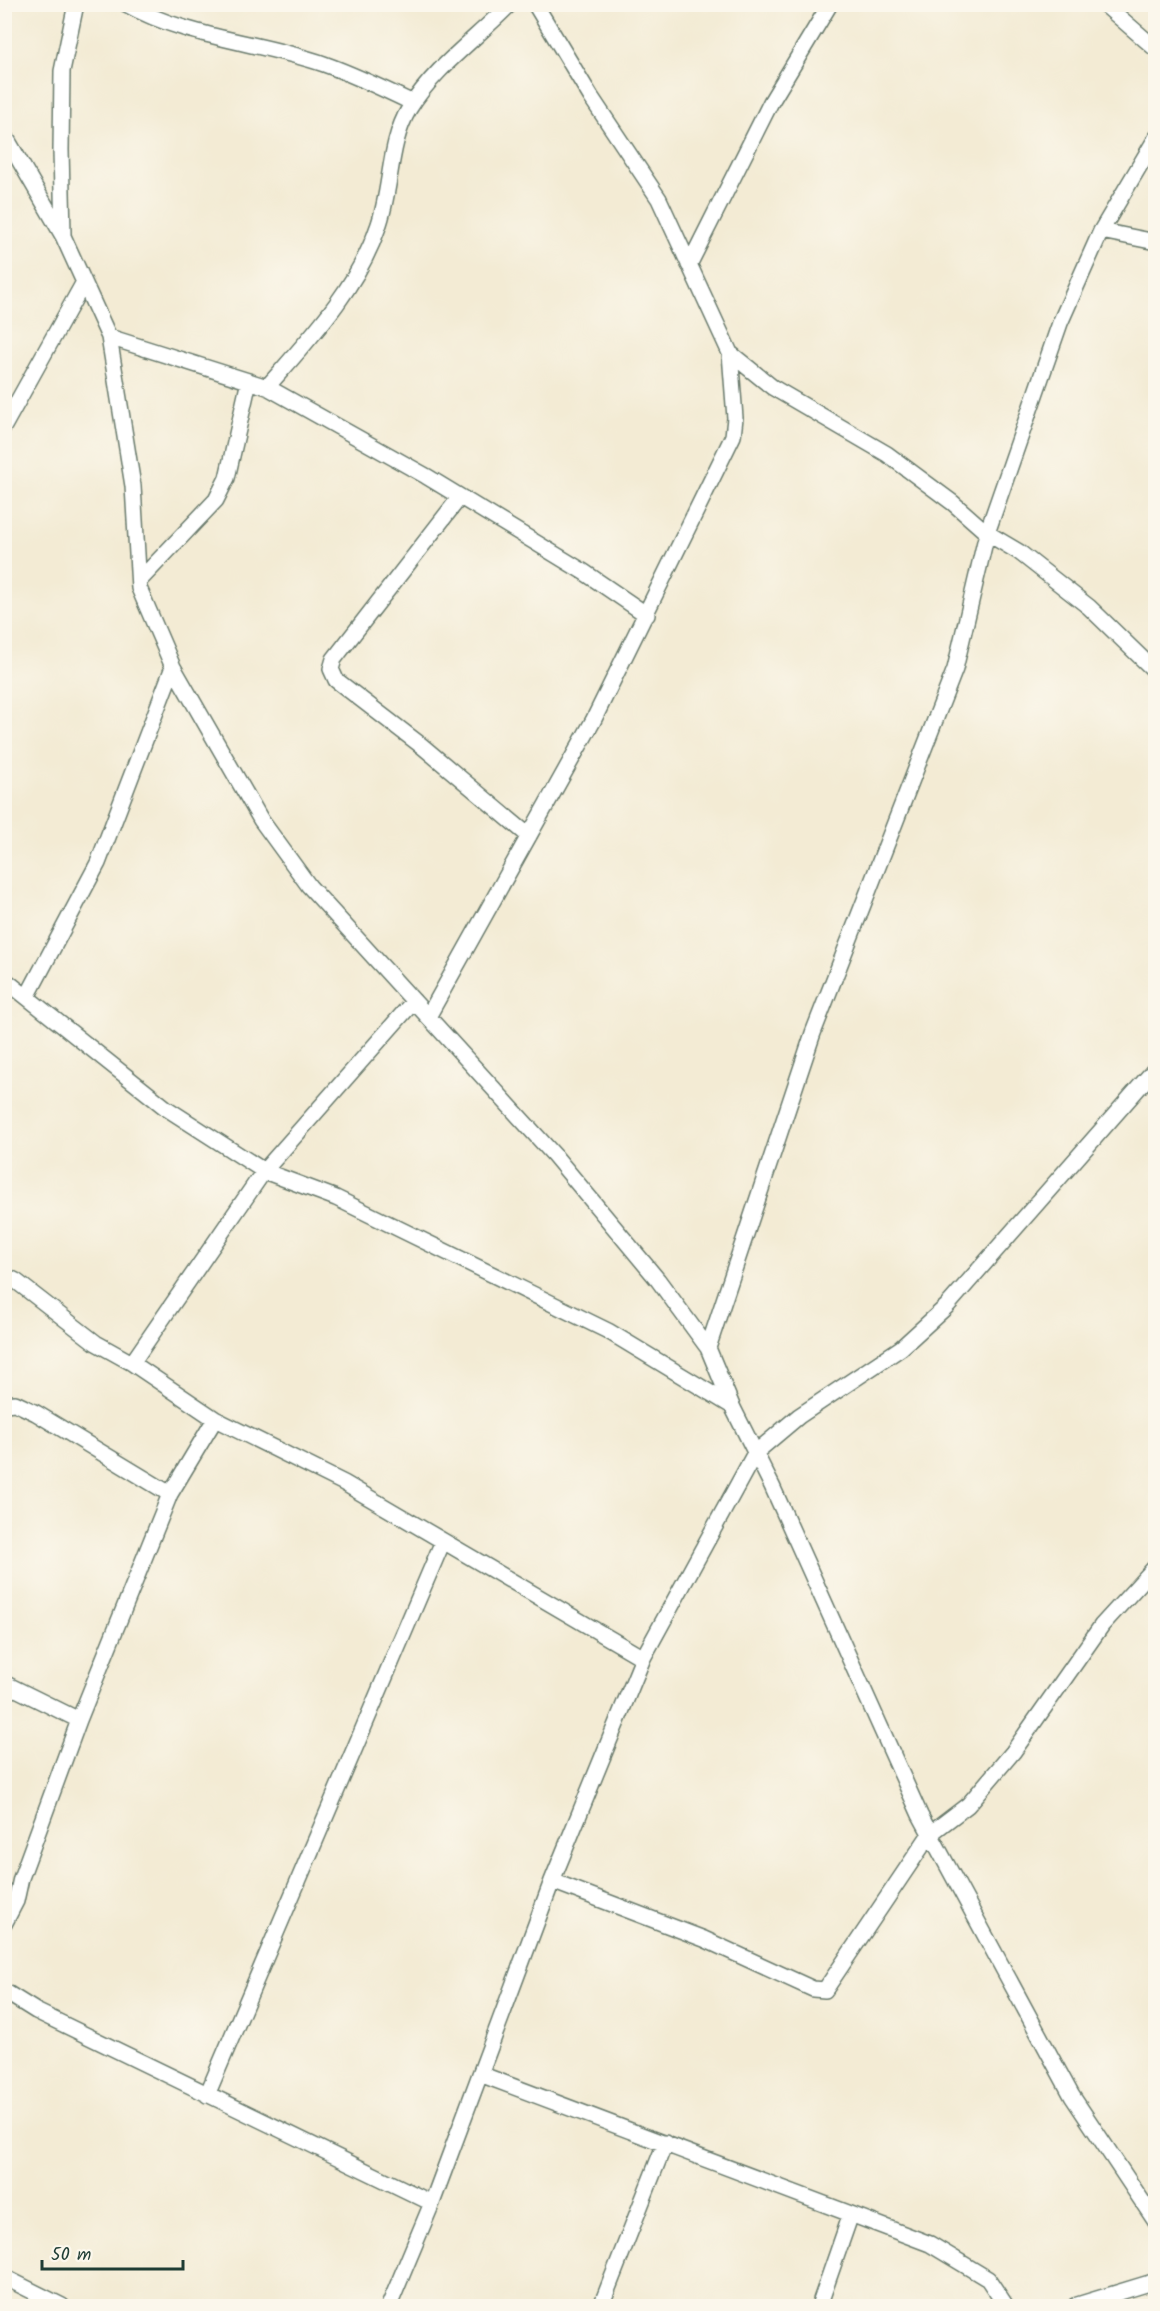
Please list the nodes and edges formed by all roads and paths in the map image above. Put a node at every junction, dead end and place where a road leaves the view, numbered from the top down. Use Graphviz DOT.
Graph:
graph roads {
  1 [pos="76,4"];
  2 [pos="126,4"];
  3 [pos="510,4"];
  4 [pos="535,4"];
  5 [pos="830,4"];
  6 [pos="1104,4"];
  7 [pos="1155,50"];
  8 [pos="413,103"];
  9 [pos="4,134"];
  10 [pos="1155,138"];
  11 [pos="1101,231"];
  12 [pos="63,236"];
  13 [pos="1155,242"];
  14 [pos="689,265"];
  15 [pos="84,282"];
  16 [pos="109,337"];
  17 [pos="730,353"];
  18 [pos="249,381"];
  19 [pos="267,387"];
  20 [pos="4,426"];
  21 [pos="460,497"];
  22 [pos="987,533"];
  23 [pos="139,581"];
  24 [pos="647,615"];
  25 [pos="172,667"];
  26 [pos="1155,672"];
  27 [pos="530,836"];
  28 [pos="6,983"];
  29 [pos="28,995"];
  30 [pos="414,1001"];
  31 [pos="429,1015"];
  32 [pos="1155,1068"];
  33 [pos="264,1170"];
  34 [pos="4,1275"];
  35 [pos="708,1348"];
  36 [pos="132,1363"];
  37 [pos="4,1404"];
  38 [pos="732,1406"];
  39 [pos="216,1419"];
  40 [pos="755,1453"];
  41 [pos="170,1494"];
  42 [pos="443,1541"];
  43 [pos="1153,1574"];
  44 [pos="643,1658"];
  45 [pos="4,1683"];
  46 [pos="79,1720"];
  47 [pos="930,1834"];
  48 [pos="552,1881"];
  49 [pos="4,1924"];
  50 [pos="4,1990"];
  51 [pos="480,2074"];
  52 [pos="207,2095"];
  53 [pos="666,2143"];
  54 [pos="432,2203"];
  55 [pos="851,2214"];
  56 [pos="1155,2222"];
  57 [pos="4,2277"];
  58 [pos="1155,2281"];
  59 [pos="62,2307"];
  60 [pos="389,2307"];
  61 [pos="602,2307"];
  62 [pos="819,2307"];
  63 [pos="1006,2307"];
  64 [pos="1074,2307"];
  1 -- 12 [label="street"];
  2 -- 8 [label="street"];
  3 -- 8 [label="street"];
  4 -- 14 [label="street"];
  5 -- 14 [label="street"];
  6 -- 7 [label="street"];
  8 -- 19 [label="street"];
  9 -- 12 [label="street"];
  10 -- 11 [label="street"];
  11 -- 13 [label="street"];
  11 -- 22 [label="street"];
  12 -- 15 [label="street"];
  14 -- 17 [label="street"];
  15 -- 16 [label="street"];
  15 -- 20 [label="street"];
  16 -- 18 [label="street"];
  16 -- 23 [label="street"];
  17 -- 22 [label="street"];
  17 -- 24 [label="street"];
  18 -- 19 [label="street"];
  18 -- 23 [label="street"];
  19 -- 21 [label="street"];
  21 -- 24 [label="street"];
  21 -- 27 [label="street"];
  22 -- 26 [label="street"];
  22 -- 35 [label="street"];
  23 -- 25 [label="street"];
  24 -- 27 [label="street"];
  25 -- 29 [label="street"];
  25 -- 30 [label="street"];
  27 -- 31 [label="street"];
  28 -- 29 [label="street"];
  29 -- 33 [label="street"];
  30 -- 31 [label="street"];
  30 -- 33 [label="street"];
  31 -- 35 [label="street"];
  32 -- 40 [label="street"];
  33 -- 36 [label="street"];
  33 -- 38 [label="street"];
  34 -- 36 [label="street"];
  35 -- 38 [label="street"];
  36 -- 39 [label="street"];
  37 -- 41 [label="street"];
  38 -- 40 [label="street"];
  39 -- 41 [label="street"];
  39 -- 42 [label="street"];
  40 -- 44 [label="street"];
  40 -- 47 [label="street"];
  41 -- 46 [label="street"];
  42 -- 44 [label="street"];
  42 -- 52 [label="street"];
  43 -- 47 [label="street"];
  44 -- 48 [label="street"];
  45 -- 46 [label="street"];
  46 -- 49 [label="street"];
  47 -- 48 [label="street"];
  47 -- 56 [label="street"];
  48 -- 51 [label="street"];
  50 -- 52 [label="street"];
  51 -- 53 [label="street"];
  51 -- 54 [label="street"];
  52 -- 54 [label="street"];
  53 -- 55 [label="street"];
  53 -- 61 [label="street"];
  54 -- 60 [label="street"];
  55 -- 62 [label="street"];
  55 -- 63 [label="street"];
  57 -- 59 [label="street"];
  58 -- 64 [label="street"];
}
